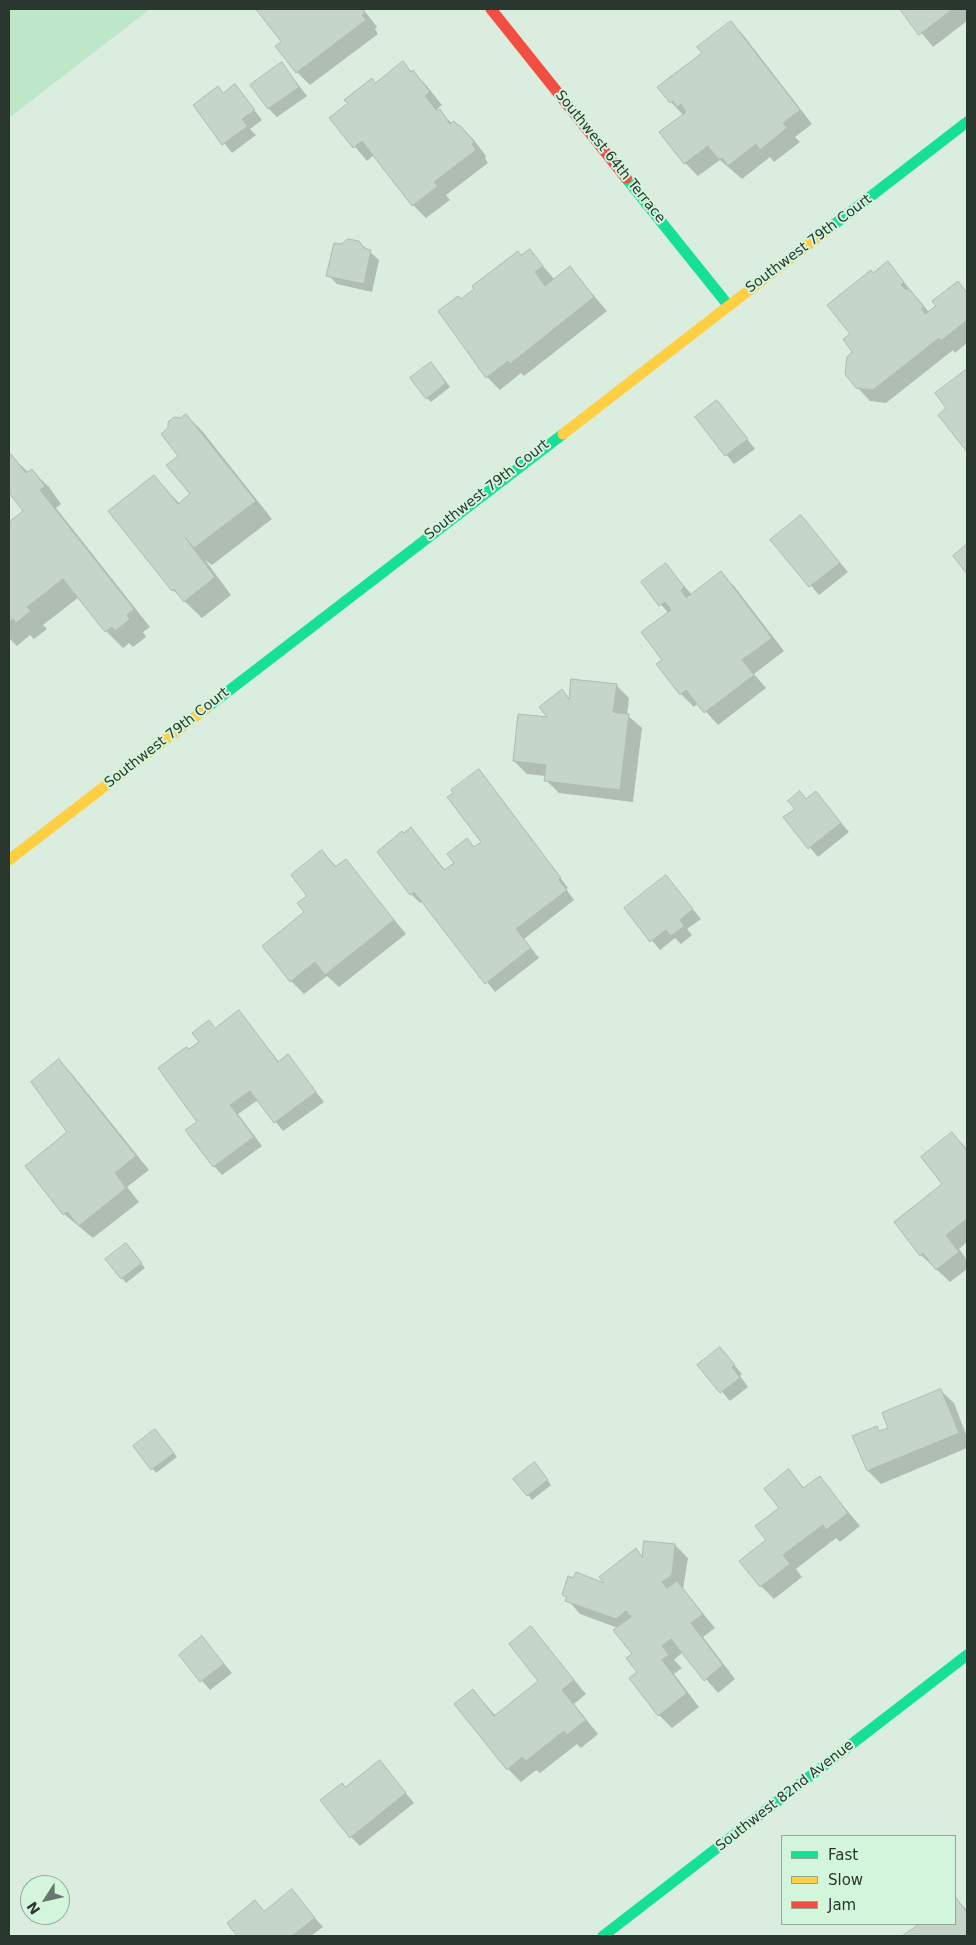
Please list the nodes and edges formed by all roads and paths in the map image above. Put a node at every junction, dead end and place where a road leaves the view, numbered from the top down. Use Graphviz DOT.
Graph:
graph roads {
  1 [pos="491,9"];
  2 [pos="967,122"];
  3 [pos="728,305"];
  4 [pos="9,860"];
  5 [pos="967,1655"];
  6 [pos="603,1936"];
  1 -- 3 [label="street, Southwest 64th Terrace"];
  2 -- 3 [label="street, Southwest 79th Court"];
  3 -- 4 [label="street, Southwest 79th Court"];
  5 -- 6 [label="street, Southwest 82nd Avenue"];
}
